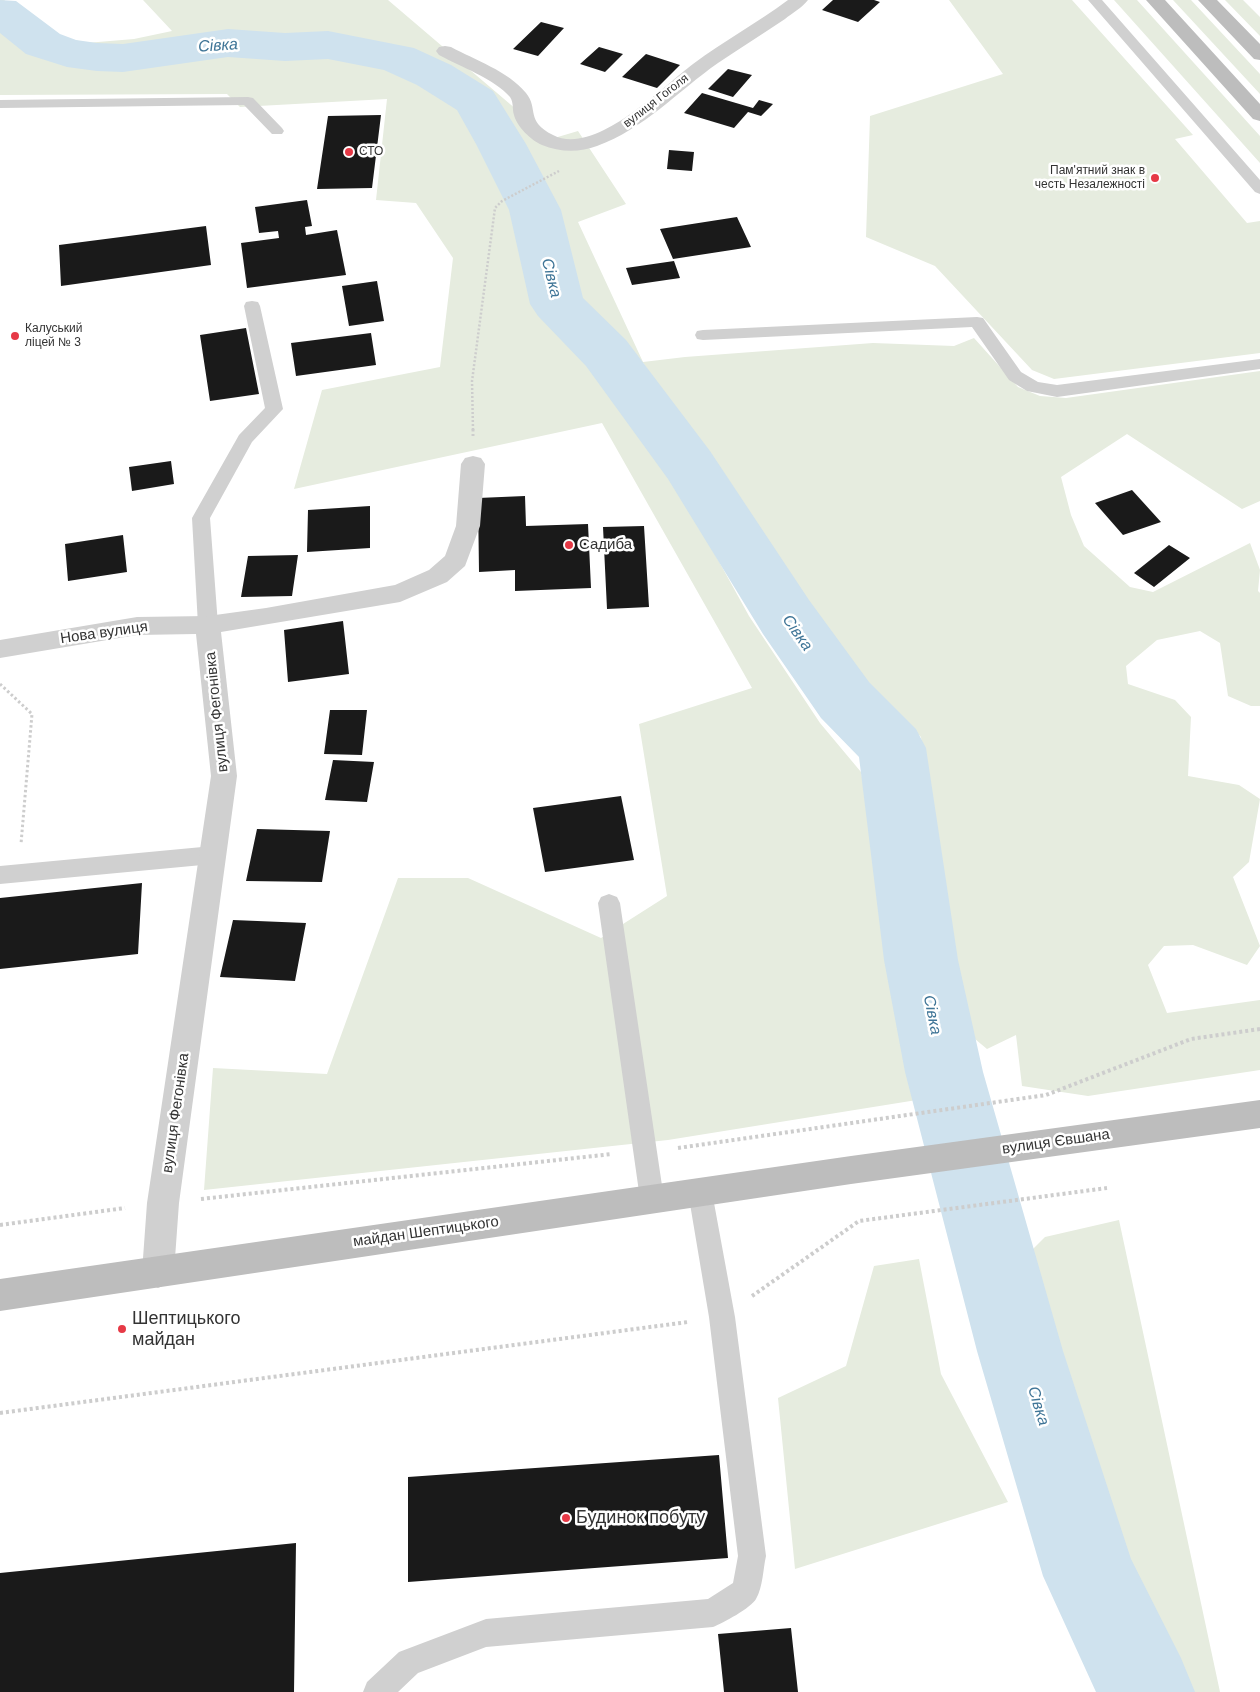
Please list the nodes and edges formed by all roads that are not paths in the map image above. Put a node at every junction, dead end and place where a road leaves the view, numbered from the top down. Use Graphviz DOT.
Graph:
graph roads {
  1 [pos="799,0"];
  2 [pos="1095,0"];
  3 [pos="1155,0"];
  4 [pos="1207,0"];
  5 [pos="444,51"];
  6 [pos="1260,55"];
  7 [pos="0,104"];
  8 [pos="1260,115"];
  9 [pos="277,131"];
  10 [pos="1260,189"];
  11 [pos="252,306"];
  12 [pos="703,334"];
  13 [pos="1260,364"];
  14 [pos="473,464"];
  15 [pos="208,625"];
  16 [pos="0,649"];
  17 [pos="213,855"];
  18 [pos="9,874"];
  19 [pos="609,903"];
  20 [pos="1260,1114"];
  21 [pos="851,1170"];
  22 [pos="700,1192"];
  23 [pos="652,1199"];
  24 [pos="158,1272"];
  25 [pos="0,1295"];
  26 [pos="377,1692"];
  1 -- 5 [label="street, вулиця Гоголя"];
  2 -- 10 [label="lane"];
  3 -- 8 [label="main road"];
  4 -- 6 [label="main road"];
  7 -- 9 [label="lane"];
  11 -- 15 [label="lane"];
  12 -- 13 [label="lane"];
  14 -- 15 [label="street"];
  15 -- 16 [label="street, Нова вулиця"];
  15 -- 17 [label="street, вулиця Фегонівка"];
  17 -- 18 [label="lane"];
  17 -- 24 [label="street, вулиця Фегонівка"];
  19 -- 23 [label="lane"];
  20 -- 21 [label="main road, вулиця Євшана"];
  21 -- 22 [label="main road, майдан Шептицького"];
  22 -- 23 [label="main road, майдан Шептицького"];
  22 -- 26 [label="lane"];
  23 -- 24 [label="main road, майдан Шептицького"];
  24 -- 25 [label="main road, майдан Шептицького"];
}
